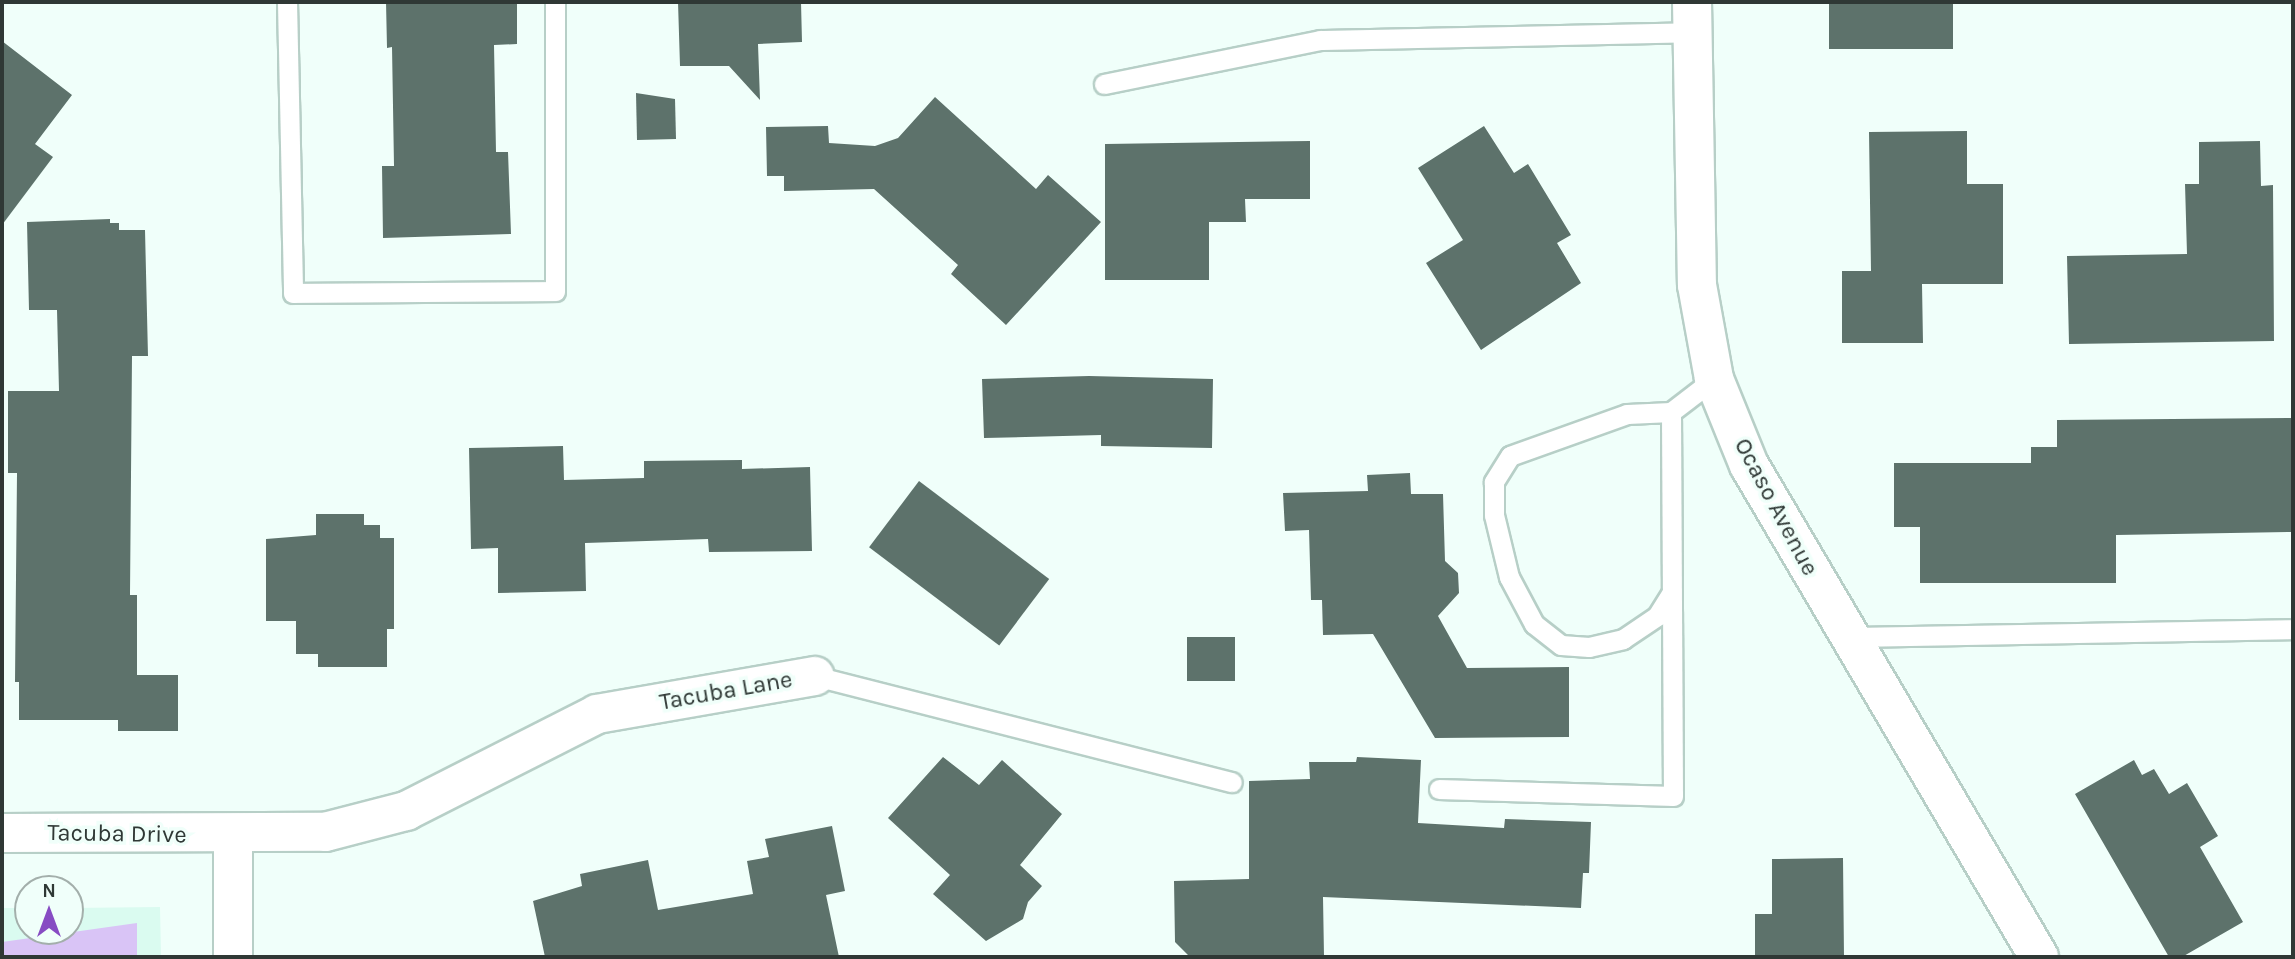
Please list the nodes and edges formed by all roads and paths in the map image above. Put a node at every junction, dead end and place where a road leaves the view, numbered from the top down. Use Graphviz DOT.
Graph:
graph roads {
  1 [pos="286,2"];
  2 [pos="555,2"];
  3 [pos="1693,17"];
  4 [pos="1104,84"];
  5 [pos="1714,379"];
  6 [pos="1671,412"];
  7 [pos="1671,594"];
  8 [pos="2293,629"];
  9 [pos="1848,637"];
  10 [pos="815,676"];
  11 [pos="1232,782"];
  12 [pos="1439,789"];
  13 [pos="2,832"];
  14 [pos="233,835"];
  15 [pos="233,957"];
  16 [pos="2039,957"];
  1 -- 2 [label="lane"];
  3 -- 4 [label="lane"];
  3 -- 5 [label="street, Ocaso Avenue"];
  5 -- 6 [label="lane"];
  5 -- 9 [label="street, Ocaso Avenue"];
  6 -- 7 [label="lane"];
  6 -- 7 [label="lane"];
  7 -- 12 [label="lane"];
  8 -- 9 [label="lane"];
  9 -- 16 [label="street, Ocaso Avenue"];
  10 -- 11 [label="lane, Tacuba Lane"];
  10 -- 14 [label="street, Tacuba Lane"];
  13 -- 14 [label="street, Tacuba Drive"];
  14 -- 15 [label="street"];
}
